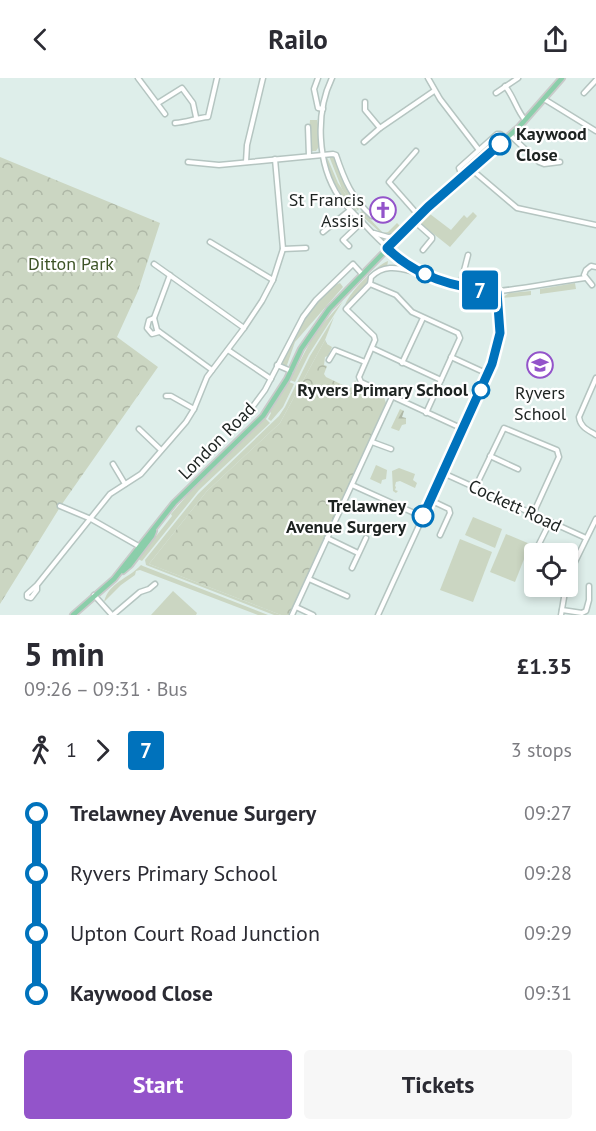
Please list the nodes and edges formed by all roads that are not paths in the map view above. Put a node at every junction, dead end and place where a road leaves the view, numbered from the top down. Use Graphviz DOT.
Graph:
graph roads {
  1 [pos="138,78"];
  2 [pos="217,78"];
  3 [pos="263,78"];
  4 [pos="318,78"];
  5 [pos="332,78"];
  6 [pos="428,78"];
  7 [pos="516,78"];
  8 [pos="562,78"];
  9 [pos="596,80"];
  10 [pos="505,86"];
  11 [pos="434,91"];
  12 [pos="496,93"];
  13 [pos="584,93"];
  14 [pos="544,99"];
  15 [pos="365,102"];
  16 [pos="158,103"];
  17 [pos="323,109"];
  18 [pos="165,114"];
  19 [pos="196,117"];
  20 [pos="525,120"];
  21 [pos="175,123"];
  22 [pos="308,126"];
  23 [pos="380,128"];
  24 [pos="596,131"];
  25 [pos="508,137"];
  26 [pos="364,142"];
  27 [pos="479,150"];
  28 [pos="416,151"];
  29 [pos="323,155"];
  30 [pos="309,156"];
  31 [pos="275,159"];
  32 [pos="188,162"];
  33 [pos="246,162"];
  34 [pos="560,162"];
  35 [pos="470,168"];
  36 [pos="462,176"];
  37 [pos="363,208"];
  38 [pos="350,210"];
  39 [pos="355,215"];
  40 [pos="372,216"];
  41 [pos="419,216"];
  42 [pos="414,221"];
  43 [pos="362,222"];
  44 [pos="596,225"];
  45 [pos="370,231"];
  46 [pos="323,232"];
  47 [pos="399,236"];
  48 [pos="210,242"];
  49 [pos="349,246"];
  50 [pos="306,248"];
  51 [pos="387,248"];
  52 [pos="283,249"];
  53 [pos="423,250"];
  54 [pos="468,255"];
  55 [pos="154,264"];
  56 [pos="413,267"];
  57 [pos="596,267"];
  58 [pos="362,274"];
  59 [pos="170,275"];
  60 [pos="585,278"];
  61 [pos="273,280"];
  62 [pos="370,284"];
  63 [pos="592,285"];
  64 [pos="460,286"];
  65 [pos="497,292"];
  66 [pos="154,318"];
  67 [pos="423,318"];
  68 [pos="244,328"];
  69 [pos="159,332"];
  70 [pos="372,348"];
  71 [pos="228,350"];
  72 [pos="451,357"];
  73 [pos="329,360"];
  74 [pos="365,362"];
  75 [pos="402,363"];
  76 [pos="278,365"];
  77 [pos="212,370"];
  78 [pos="291,370"];
  79 [pos="488,374"];
  80 [pos="596,378"];
  81 [pos="271,380"];
  82 [pos="441,380"];
  83 [pos="166,396"];
  84 [pos="392,397"];
  85 [pos="194,409"];
  86 [pos="426,412"];
  87 [pos="248,413"];
  88 [pos="139,429"];
  89 [pos="463,429"];
  90 [pos="596,435"];
  91 [pos="372,441"];
  92 [pos="391,449"];
  93 [pos="161,450"];
  94 [pos="490,456"];
  95 [pos="113,464"];
  96 [pos="518,469"];
  97 [pos="443,473"];
  98 [pos="125,484"];
  99 [pos="352,485"];
  100 [pos="475,488"];
  101 [pos="430,500"];
  102 [pos="60,506"];
  103 [pos="533,514"];
  104 [pos="423,517"];
  105 [pos="91,519"];
  106 [pos="596,520"];
  107 [pos="550,522"];
  108 [pos="440,535"];
  109 [pos="327,538"];
  110 [pos="366,538"];
  111 [pos="586,538"];
  112 [pos="540,543"];
  113 [pos="142,547"];
  114 [pos="358,553"];
  115 [pos="578,555"];
  116 [pos="352,568"];
  117 [pos="309,579"];
  118 [pos="155,584"];
  119 [pos="37,585"];
  120 [pos="589,586"];
  121 [pos="94,595"];
  122 [pos="347,596"];
  123 [pos="564,597"];
  124 [pos="296,607"];
  125 [pos="562,609"];
  126 [pos="73,615"];
  127 [pos="113,615"];
  128 [pos="292,615"];
  129 [pos="313,615"];
  130 [pos="378,615"];
  131 [pos="561,615"];
  1 -- 16 [label="street"];
  2 -- 19 [label="street"];
  3 -- 33 [label="street"];
  4 -- 17 [label="street"];
  5 -- 17 [label="street"];
  6 -- 11 [label="street"];
  7 -- 10 [label="street"];
  8 -- 14 [label="main road, London Road"];
  9 -- 13 [label="street"];
  10 -- 12 [label="street"];
  10 -- 20 [label="street"];
  11 -- 23 [label="street"];
  11 -- 27 [label="street"];
  14 -- 20 [label="main road, London Road"];
  14 -- 24 [label="street"];
  15 -- 23 [label="street"];
  16 -- 18 [label="street"];
  16 -- 19 [label="street"];
  17 -- 29 [label="street"];
  19 -- 21 [label="street"];
  20 -- 25 [label="main road, London Road"];
  22 -- 30 [label="street"];
  23 -- 26 [label="street"];
  25 -- 27 [label="street"];
  25 -- 34 [label="street"];
  25 -- 35 [label="main road, London Road"];
  27 -- 36 [label="street"];
  28 -- 41 [label="street"];
  29 -- 30 [label="street"];
  29 -- 37 [label="street"];
  29 -- 38 [label="street"];
  30 -- 31 [label="street"];
  31 -- 33 [label="street"];
  31 -- 52 [label="street"];
  32 -- 33 [label="street"];
  35 -- 36 [label="main road, London Road"];
  35 -- 44 [label="street"];
  36 -- 41 [label="main road, London Road"];
  37 -- 39 [label="street"];
  37 -- 40 [label="street"];
  38 -- 39 [label="street"];
  38 -- 46 [label="street"];
  39 -- 43 [label="street"];
  41 -- 42 [label="main road, London Road"];
  42 -- 47 [label="main road, London Road"];
  42 -- 53 [label="street"];
  43 -- 45 [label="street"];
  43 -- 49 [label="street"];
  45 -- 47 [label="street"];
  45 -- 51 [label="street"];
  47 -- 51 [label="main road, London Road"];
  48 -- 61 [label="street"];
  50 -- 52 [label="street"];
  51 -- 56 [label="street"];
  51 -- 58 [label="main road, London Road"];
  52 -- 61 [label="street"];
  54 -- 64 [label="street"];
  55 -- 59 [label="street"];
  56 -- 62 [label="street"];
  56 -- 64 [label="street"];
  57 -- 60 [label="street"];
  58 -- 76 [label="street, London Road"];
  58 -- 78 [label="main road, London Road"];
  59 -- 66 [label="street"];
  59 -- 68 [label="street"];
  60 -- 63 [label="street"];
  60 -- 65 [label="street"];
  61 -- 68 [label="street"];
  62 -- 67 [label="street"];
  62 -- 70 [label="street"];
  64 -- 65 [label="street"];
  65 -- 79 [label="street"];
  66 -- 69 [label="street"];
  66 -- 69 [label="street"];
  67 -- 72 [label="street"];
  67 -- 75 [label="street"];
  68 -- 71 [label="street"];
  69 -- 77 [label="street"];
  70 -- 74 [label="street"];
  70 -- 75 [label="street"];
  71 -- 77 [label="street"];
  71 -- 81 [label="street"];
  72 -- 79 [label="street"];
  72 -- 82 [label="street"];
  73 -- 74 [label="street"];
  74 -- 84 [label="street"];
  75 -- 82 [label="street"];
  76 -- 78 [label="street"];
  76 -- 81 [label="street, London Road"];
  77 -- 85 [label="street"];
  78 -- 113 [label="main road, London Road"];
  79 -- 89 [label="street"];
  80 -- 90 [label="street"];
  81 -- 87 [label="street, London Road"];
  82 -- 86 [label="street"];
  83 -- 85 [label="street"];
  84 -- 86 [label="street"];
  84 -- 91 [label="street"];
  85 -- 93 [label="street"];
  86 -- 89 [label="street"];
  88 -- 93 [label="street"];
  89 -- 97 [label="street"];
  91 -- 92 [label="street"];
  91 -- 99 [label="street"];
  93 -- 98 [label="street"];
  94 -- 96 [label="street"];
  94 -- 100 [label="street"];
  94 -- 103 [label="street"];
  95 -- 98 [label="street"];
  97 -- 100 [label="street, Cockett Road"];
  97 -- 101 [label="street"];
  98 -- 105 [label="street"];
  99 -- 104 [label="street"];
  99 -- 109 [label="street"];
  100 -- 103 [label="street, Cockett Road"];
  101 -- 104 [label="street"];
  101 -- 108 [label="street"];
  102 -- 105 [label="street"];
  103 -- 107 [label="street, Cockett Road"];
  104 -- 130 [label="street"];
  105 -- 113 [label="street"];
  105 -- 119 [label="street"];
  106 -- 111 [label="street"];
  107 -- 111 [label="street, Cockett Road"];
  107 -- 112 [label="street"];
  109 -- 114 [label="street"];
  109 -- 117 [label="street"];
  110 -- 114 [label="street"];
  111 -- 115 [label="street"];
  113 -- 121 [label="main road, London Road"];
  114 -- 116 [label="street"];
  117 -- 122 [label="street"];
  117 -- 124 [label="street"];
  118 -- 127 [label="street"];
  120 -- 125 [label="street"];
  121 -- 126 [label="main road"];
  121 -- 127 [label="street"];
  123 -- 125 [label="street"];
  124 -- 128 [label="street"];
  124 -- 129 [label="street"];
  125 -- 131 [label="street"];
}
